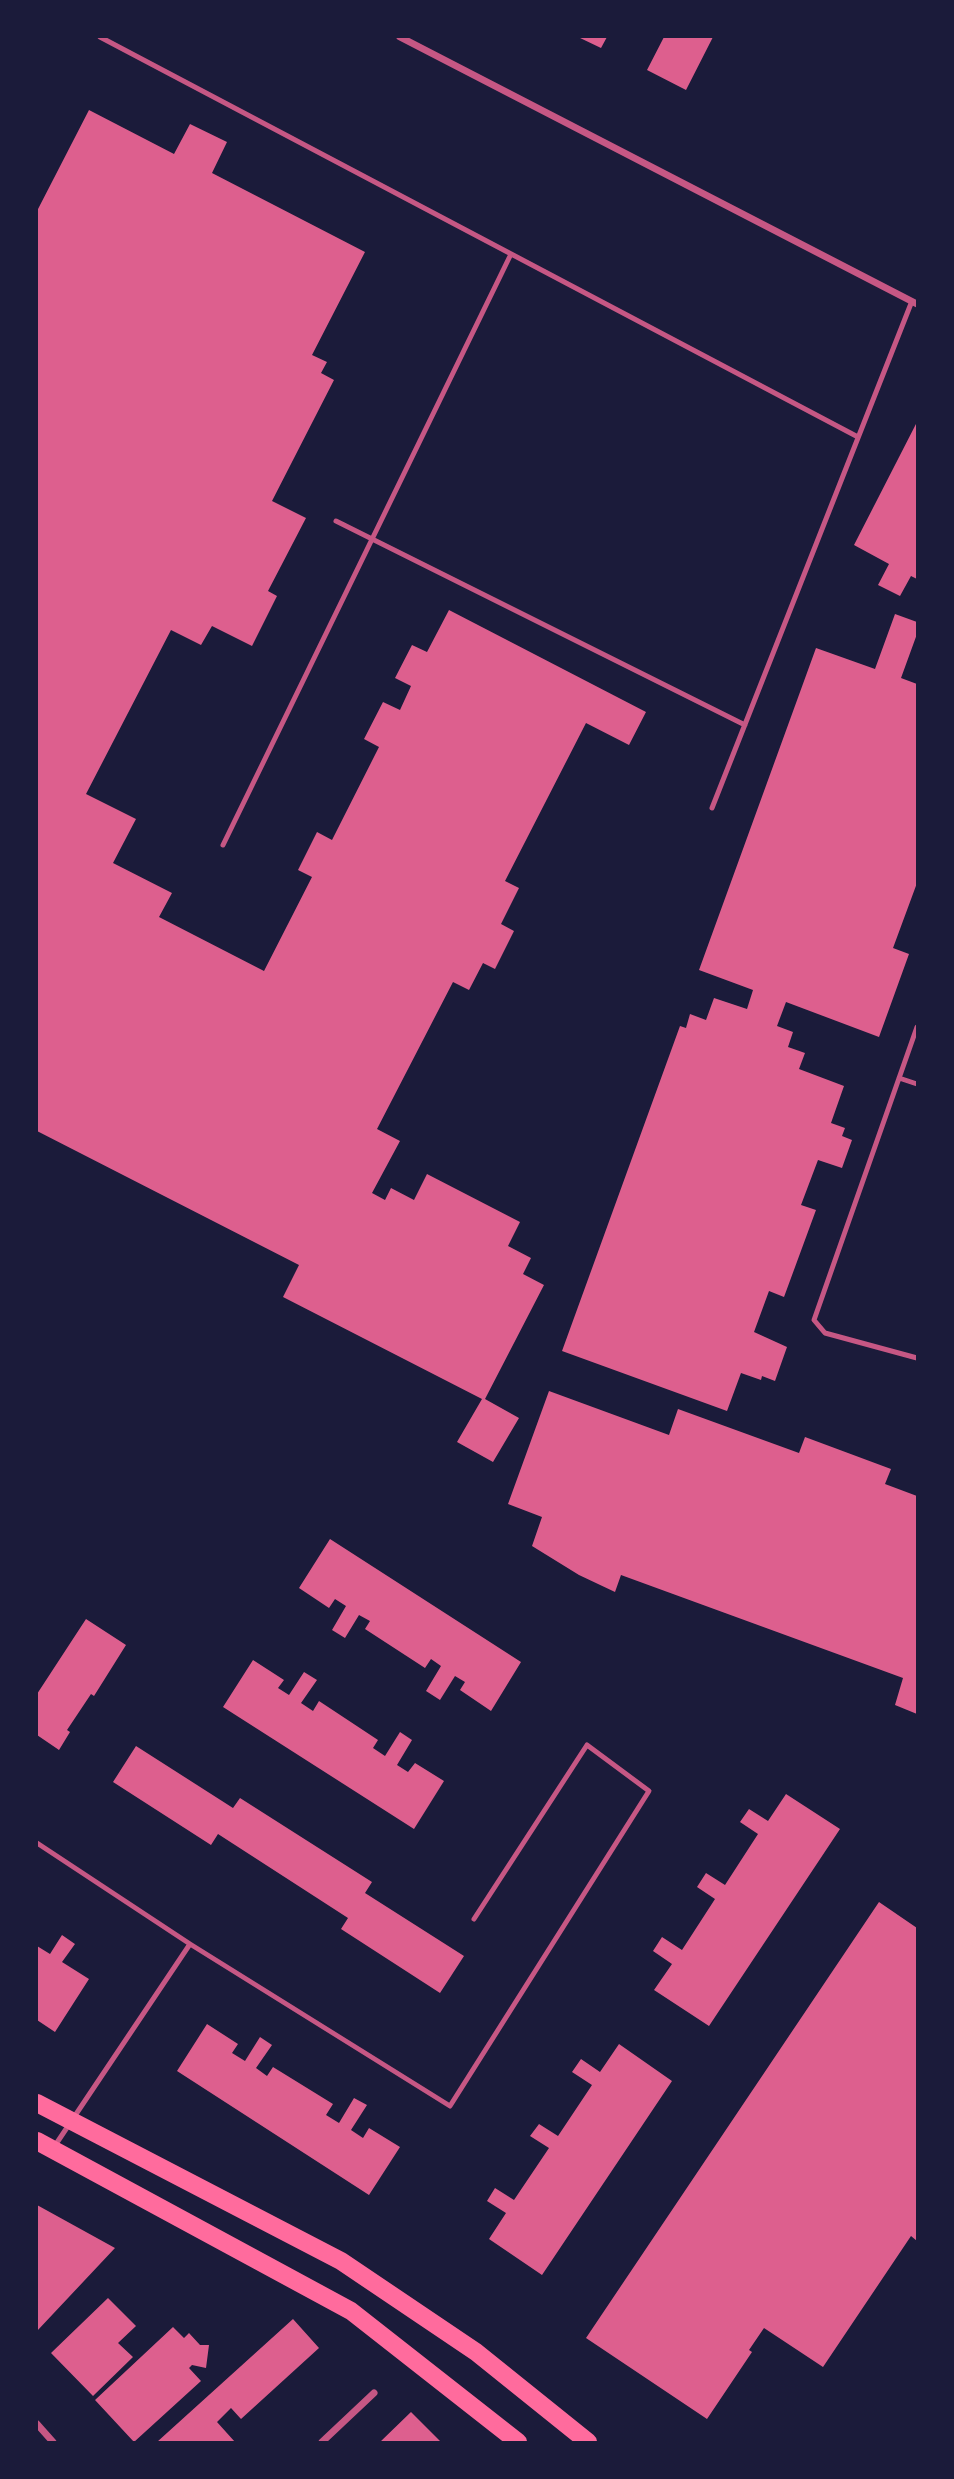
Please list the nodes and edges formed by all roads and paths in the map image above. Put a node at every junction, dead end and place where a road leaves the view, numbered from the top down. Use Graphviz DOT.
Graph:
graph roads {
  1 [pos="100,37"];
  2 [pos="400,37"];
  3 [pos="511,254"];
  4 [pos="915,302"];
  5 [pos="858,437"];
  6 [pos="335,522"];
  7 [pos="372,540"];
  8 [pos="745,725"];
  9 [pos="712,808"];
  10 [pos="223,845"];
  11 [pos="917,1027"];
  12 [pos="899,1078"];
  13 [pos="917,1084"];
  14 [pos="917,1358"];
  15 [pos="37,1843"];
  16 [pos="474,1919"];
  17 [pos="190,1944"];
  18 [pos="37,2103"];
  19 [pos="72,2121"];
  20 [pos="44,2146"];
  21 [pos="374,2393"];
  22 [pos="37,2424"];
  23 [pos="53,2442"];
  24 [pos="322,2442"];
  25 [pos="518,2442"];
  26 [pos="588,2442"];
  1 -- 3 [label="lane"];
  2 -- 4 [label="street"];
  3 -- 5 [label="lane"];
  3 -- 7 [label="lane"];
  4 -- 5 [label="lane"];
  5 -- 8 [label="lane"];
  6 -- 7 [label="lane"];
  7 -- 8 [label="lane"];
  7 -- 10 [label="lane"];
  8 -- 9 [label="lane"];
  11 -- 12 [label="lane"];
  12 -- 13 [label="lane"];
  12 -- 14 [label="lane"];
  15 -- 17 [label="lane"];
  16 -- 17 [label="lane"];
  17 -- 19 [label="lane"];
  18 -- 19 [label="main road"];
  19 -- 20 [label="lane"];
  19 -- 26 [label="main road"];
  20 -- 25 [label="main road"];
  21 -- 24 [label="street"];
  22 -- 23 [label="street"];
}
